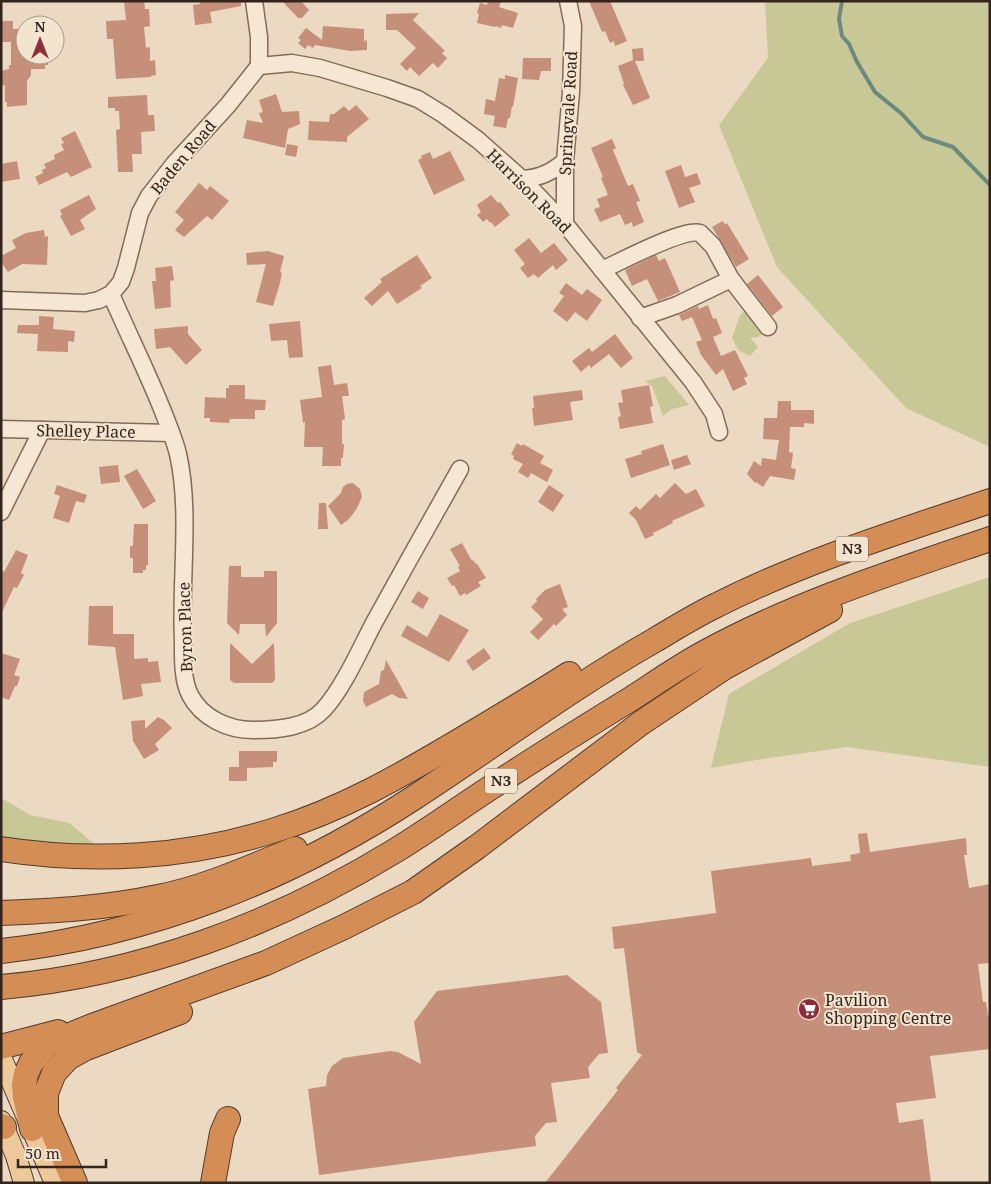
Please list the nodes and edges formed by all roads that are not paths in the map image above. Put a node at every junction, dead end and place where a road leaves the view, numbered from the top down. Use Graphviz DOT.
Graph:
graph roads {
  1 [pos="254,1"];
  2 [pos="568,1"];
  3 [pos="259,66"];
  4 [pos="565,160"];
  5 [pos="522,179"];
  6 [pos="566,224"];
  7 [pos="602,270"];
  8 [pos="731,279"];
  9 [pos="111,294"];
  10 [pos="1,300"];
  11 [pos="640,318"];
  12 [pos="768,327"];
  13 [pos="1,428"];
  14 [pos="42,430"];
  15 [pos="719,432"];
  16 [pos="171,433"];
  17 [pos="460,470"];
  18 [pos="990,501"];
  19 [pos="1,512"];
  20 [pos="990,539"];
  21 [pos="904,569"];
  22 [pos="716,605"];
  23 [pos="479,753"];
  24 [pos="1,849"];
  25 [pos="413,892"];
  26 [pos="1,913"];
  27 [pos="1,951"];
  28 [pos="1,987"];
  29 [pos="92,1026"];
  30 [pos="1,1047"];
  31 [pos="1,1057"];
  32 [pos="228,1119"];
  33 [pos="2,1125"];
  34 [pos="32,1129"];
  35 [pos="24,1183"];
  36 [pos="54,1183"];
  37 [pos="75,1183"];
  38 [pos="213,1183"];
  1 -- 3 [label="street"];
  2 -- 4 [label="street, Springvale Road"];
  3 -- 5 [label="street, Harrison Road"];
  3 -- 9 [label="street, Baden Road"];
  4 -- 5 [label="street"];
  4 -- 6 [label="street, Springvale Road"];
  5 -- 6 [label="street, Harrison Road"];
  6 -- 7 [label="street, Harrison Road"];
  7 -- 8 [label="street"];
  7 -- 11 [label="street, Harrison Road"];
  8 -- 11 [label="street"];
  8 -- 12 [label="street"];
  9 -- 10 [label="street"];
  9 -- 16 [label="street, Byron Place"];
  11 -- 15 [label="street, Harrison Road"];
  13 -- 14 [label="street, Shelley Place"];
  14 -- 16 [label="street, Shelley Place"];
  14 -- 19 [label="street"];
  16 -- 17 [label="street, Byron Place"];
  18 -- 22 [label="highway, N3"];
  20 -- 21 [label="highway, N3"];
  21 -- 25 [label="highway"];
  21 -- 28 [label="highway, N3"];
  22 -- 23 [label="highway, N3"];
  22 -- 24 [label="highway"];
  23 -- 26 [label="highway"];
  23 -- 27 [label="highway, N3"];
  25 -- 29 [label="highway"];
  25 -- 37 [label="highway"];
  29 -- 30 [label="highway"];
  29 -- 34 [label="highway"];
  31 -- 34 [label="main road"];
  32 -- 38 [label="highway"];
  33 -- 35 [label="main road"];
  34 -- 36 [label="main road"];
}
